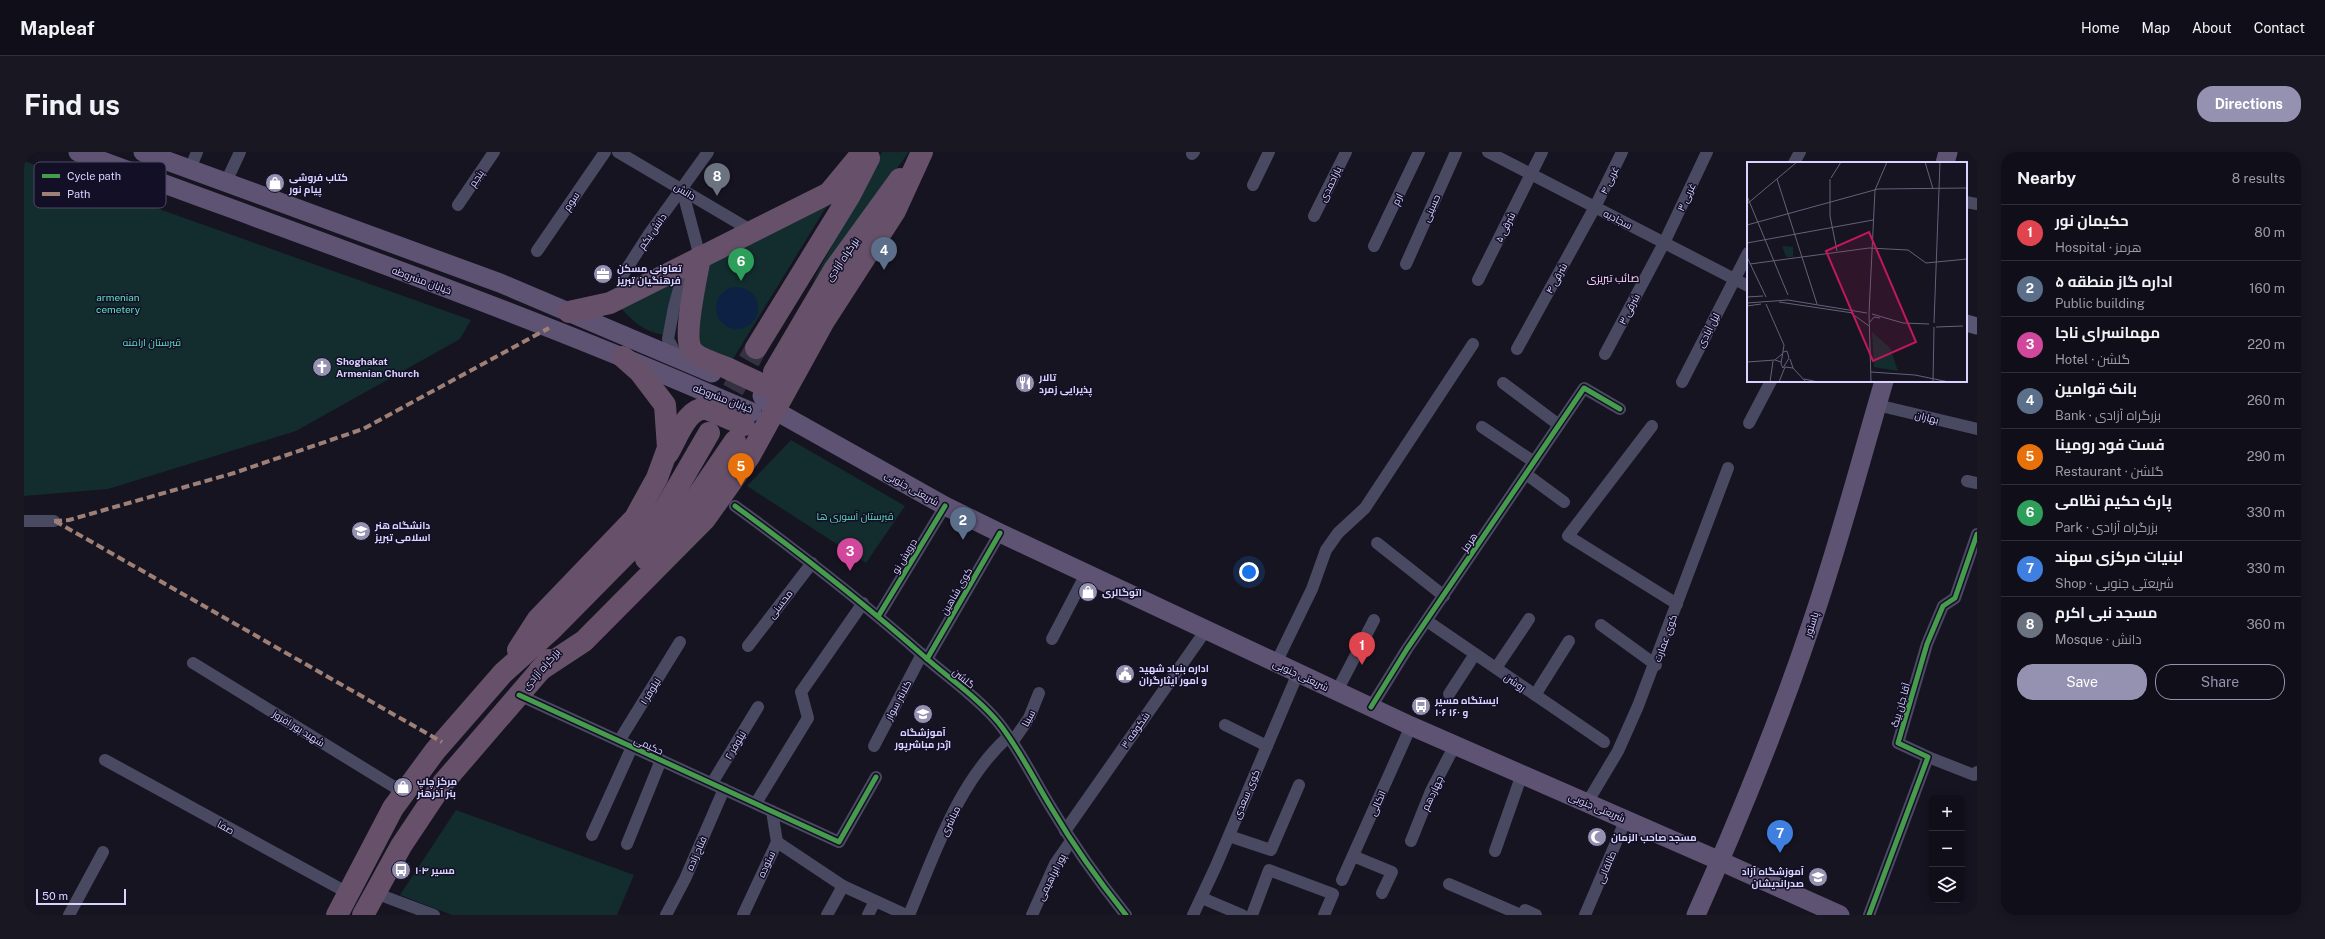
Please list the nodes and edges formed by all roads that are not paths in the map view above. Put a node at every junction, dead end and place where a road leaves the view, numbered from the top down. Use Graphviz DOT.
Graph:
graph roads {
  1 [pos="78,152"];
  2 [pos="143,152"];
  3 [pos="197,152"];
  4 [pos="240,152"];
  5 [pos="494,152"];
  6 [pos="605,152"];
  7 [pos="618,152"];
  8 [pos="708,152"];
  9 [pos="863,152"];
  10 [pos="873,152"];
  11 [pos="921,152"];
  12 [pos="1269,152"];
  13 [pos="1346,152"];
  14 [pos="1419,152"];
  15 [pos="1456,152"];
  16 [pos="1488,152"];
  17 [pos="1542,152"];
  18 [pos="1622,152"];
  19 [pos="1707,152"];
  20 [pos="1800,152"];
  21 [pos="1948,152"];
  22 [pos="105,162"];
  23 [pos="1795,162"];
  24 [pos="1946,162"];
  25 [pos="190,169"];
  26 [pos="1531,174"];
  27 [pos="226,182"];
  28 [pos="166,185"];
  29 [pos="1253,185"];
  30 [pos="682,189"];
  31 [pos="1967,202"];
  32 [pos="1977,204"];
  33 [pos="458,205"];
  34 [pos="1595,207"];
  35 [pos="1314,216"];
  36 [pos="752,231"];
  37 [pos="1664,243"];
  38 [pos="1374,246"];
  39 [pos="537,251"];
  40 [pos="1747,255"];
  41 [pos="700,257"];
  42 [pos="1406,264"];
  43 [pos="624,273"];
  44 [pos="1735,279"];
  45 [pos="1478,280"];
  46 [pos="1747,285"];
  47 [pos="569,312"];
  48 [pos="1967,323"];
  49 [pos="1977,326"];
  50 [pos="1473,344"];
  51 [pos="756,348"];
  52 [pos="1517,349"];
  53 [pos="1605,354"];
  54 [pos="623,356"];
  55 [pos="678,358"];
  56 [pos="725,373"];
  57 [pos="1682,382"];
  58 [pos="1770,382"];
  59 [pos="1884,382"];
  60 [pos="1503,383"];
  61 [pos="773,392"];
  62 [pos="709,402"];
  63 [pos="1877,405"];
  64 [pos="1620,408"];
  65 [pos="1749,423"];
  66 [pos="1559,425"];
  67 [pos="1652,426"];
  68 [pos="1482,427"];
  69 [pos="1977,429"];
  70 [pos="709,434"];
  71 [pos="745,434"];
  72 [pos="663,461"];
  73 [pos="1534,462"];
  74 [pos="1728,468"];
  75 [pos="1526,474"];
  76 [pos="1564,502"];
  77 [pos="735,506"];
  78 [pos="945,506"];
  79 [pos="24,521"];
  80 [pos="54,521"];
  81 [pos="1000,533"];
  82 [pos="1977,534"];
  83 [pos="1377,543"];
  84 [pos="812,563"];
  85 [pos="1086,574"];
  86 [pos="1444,596"];
  87 [pos="863,603"];
  88 [pos="1677,604"];
  89 [pos="879,615"];
  90 [pos="1529,619"];
  91 [pos="1374,620"];
  92 [pos="1427,621"];
  93 [pos="1601,625"];
  94 [pos="1206,630"];
  95 [pos="1052,639"];
  96 [pos="1569,641"];
  97 [pos="680,642"];
  98 [pos="748,646"];
  99 [pos="1475,654"];
  100 [pos="925,656"];
  101 [pos="193,663"];
  102 [pos="1276,663"];
  103 [pos="1656,664"];
  104 [pos="1496,668"];
  105 [pos="503,673"];
  106 [pos="1298,673"];
  107 [pos="1337,691"];
  108 [pos="1039,693"];
  109 [pos="1449,694"];
  110 [pos="519,695"];
  111 [pos="1535,695"];
  112 [pos="758,707"];
  113 [pos="1371,708"];
  114 [pos="1225,725"];
  115 [pos="1411,726"];
  116 [pos="1011,739"];
  117 [pos="619,741"];
  118 [pos="1604,742"];
  119 [pos="1455,745"];
  120 [pos="874,746"];
  121 [pos="1267,746"];
  122 [pos="632,747"];
  123 [pos="1928,757"];
  124 [pos="105,760"];
  125 [pos="661,760"];
  126 [pos="1977,772"];
  127 [pos="1522,774"];
  128 [pos="876,777"];
  129 [pos="712,783"];
  130 [pos="1299,785"];
  131 [pos="724,789"];
  132 [pos="404,793"];
  133 [pos="756,803"];
  134 [pos="1587,803"];
  135 [pos="772,811"];
  136 [pos="1626,820"];
  137 [pos="592,835"];
  138 [pos="1068,836"];
  139 [pos="1229,836"];
  140 [pos="1411,841"];
  141 [pos="776,842"];
  142 [pos="627,844"];
  143 [pos="1495,851"];
  144 [pos="103,852"];
  145 [pos="1353,856"];
  146 [pos="1720,861"];
  147 [pos="1342,880"];
  148 [pos="1448,884"];
  149 [pos="843,886"];
  150 [pos="1382,893"];
  151 [pos="1202,898"];
  152 [pos="875,901"];
  153 [pos="340,906"];
  154 [pos="367,909"];
  155 [pos="69,915"];
  156 [pos="434,915"];
  157 [pos="666,915"];
  158 [pos="743,915"];
  159 [pos="827,915"];
  160 [pos="868,915"];
  161 [pos="908,915"];
  162 [pos="1032,915"];
  163 [pos="1126,915"];
  164 [pos="1193,915"];
  165 [pos="1242,915"];
  166 [pos="1252,915"];
  167 [pos="1324,915"];
  168 [pos="1522,915"];
  169 [pos="1536,915"];
  170 [pos="1585,915"];
  171 [pos="1696,915"];
  172 [pos="1840,915"];
  173 [pos="1870,915"];
  1 -- 22 [label="main road, خیابان مشروطه"];
  2 -- 25 [label="main road, خیابان مشروطه"];
  3 -- 25 [label="street"];
  4 -- 27 [label="street"];
  5 -- 33 [label="street, پنجم"];
  6 -- 39 [label="street, سوم"];
  7 -- 30 [label="street, دانش"];
  8 -- 30 [label="street, دانش یکم"];
  9 -- 36 [label="highway"];
  10 -- 51 [label="highway"];
  11 -- 61 [label="highway, بزرگراه آزادی"];
  12 -- 29 [label="street"];
  13 -- 35 [label="street, یاراحمدی"];
  14 -- 38 [label="street, ارم"];
  15 -- 42 [label="street, حسینی"];
  16 -- 26 [label="street, سجادیه"];
  17 -- 26 [label="street, ۵ شرقی"];
  18 -- 34 [label="street, ۴ غربی"];
  19 -- 37 [label="street, ۳ غربی"];
  20 -- 23 [label="street"];
  21 -- 24 [label="main road"];
  25 -- 27 [label="main road, خیابان مشروطه"];
  26 -- 34 [label="street, سجادیه"];
  26 -- 45 [label="street, ۵ شرقی"];
  27 -- 47 [label="main road, خیابان مشروطه"];
  28 -- 54 [label="main road, خیابان مشروطه"];
  30 -- 36 [label="street, دانش"];
  30 -- 41 [label="street"];
  30 -- 43 [label="street, دانش یکم"];
  31 -- 32 [label="street"];
  34 -- 37 [label="street, سجادیه"];
  34 -- 52 [label="street, ۴ شرقی"];
  36 -- 41 [label="highway"];
  37 -- 44 [label="street, سجادیه"];
  37 -- 53 [label="street, ۳ شرقی"];
  40 -- 44 [label="street, لیل آبادی"];
  41 -- 47 [label="highway"];
  41 -- 55 [label="street"];
  41 -- 56 [label="highway"];
  44 -- 46 [label="street, سجادیه"];
  44 -- 57 [label="street, لیل آبادی"];
  47 -- 55 [label="main road, خیابان مشروطه"];
  48 -- 49 [label="main road"];
  50 -- 102 [label="street"];
  54 -- 62 [label="main road, خیابان مشروطه"];
  54 -- 72 [label="highway"];
  55 -- 56 [label="main road, خیابان مشروطه"];
  56 -- 61 [label="highway, bridge"];
  58 -- 65 [label="street"];
  59 -- 63 [label="main road, پاستور"];
  60 -- 66 [label="street"];
  61 -- 71 [label="highway, بزرگراه آزادی"];
  61 -- 71 [label="main road, خیابان مشروطه"];
  61 -- 78 [label="main road, شریعتی جنوبی"];
  62 -- 71 [label="highway, bridge"];
  62 -- 72 [label="highway"];
  63 -- 69 [label="street, بهاران"];
  63 -- 146 [label="main road, پاستور"];
  64 -- 66 [label="street, هرمز"];
  66 -- 73 [label="street, هرمز"];
  67 -- 88 [label="street"];
  68 -- 73 [label="street"];
  70 -- 105 [label="highway, بزرگراه آزادی"];
  71 -- 110 [label="highway, بزرگراه آزادی"];
  72 -- 105 [label="highway"];
  73 -- 75 [label="street, هرمز"];
  74 -- 88 [label="street, کوی عمارت"];
  75 -- 76 [label="street"];
  75 -- 86 [label="street, هرمز"];
  77 -- 84 [label="street, گلشن"];
  78 -- 81 [label="main road, شریعتی جنوبی"];
  78 -- 89 [label="street, درویش نو"];
  79 -- 80 [label="street"];
  81 -- 85 [label="main road, شریعتی جنوبی"];
  81 -- 100 [label="street, کوی شاهین"];
  82 -- 123 [label="street, آقا جان بیگ"];
  83 -- 86 [label="street"];
  84 -- 87 [label="street, گلشن"];
  84 -- 98 [label="street, محسنی"];
  85 -- 94 [label="main road, شریعتی جنوبی"];
  85 -- 95 [label="street"];
  86 -- 92 [label="street, هرمز"];
  87 -- 89 [label="street, گلشن"];
  87 -- 133 [label="street"];
  88 -- 103 [label="street, کوی عمارت"];
  89 -- 100 [label="street, گلشن"];
  90 -- 104 [label="street"];
  91 -- 107 [label="street"];
  92 -- 99 [label="street, روشن"];
  92 -- 113 [label="street, هرمز"];
  93 -- 103 [label="street"];
  94 -- 102 [label="main road, شریعتی جنوبی"];
  94 -- 138 [label="street, شکوفه ۳"];
  96 -- 111 [label="street"];
  97 -- 117 [label="street, نیلوفر ۱"];
  99 -- 104 [label="street, روشن"];
  99 -- 109 [label="street"];
  100 -- 116 [label="street, گلشن"];
  100 -- 120 [label="street, کلانتر سوار"];
  101 -- 132 [label="street, شهید پور افروز"];
  102 -- 106 [label="main road, شریعتی جنوبی"];
  103 -- 134 [label="street, کوی عمارت"];
  104 -- 111 [label="street, روشن"];
  105 -- 132 [label="highway, بزرگراه آزادی"];
  106 -- 107 [label="main road, شریعتی جنوبی"];
  106 -- 121 [label="street, کوی سعدی"];
  107 -- 113 [label="main road, شریعتی جنوبی"];
  108 -- 116 [label="street, سینا"];
  110 -- 117 [label="street, حکیمی"];
  110 -- 154 [label="highway, بزرگراه آزادی"];
  111 -- 118 [label="street, روشن"];
  112 -- 129 [label="street, نیلوفر ۲"];
  113 -- 115 [label="main road, شریعتی جنوبی"];
  114 -- 121 [label="street"];
  115 -- 119 [label="main road, شریعتی جنوبی"];
  115 -- 145 [label="street, اتکالی"];
  116 -- 138 [label="street, گلشن"];
  116 -- 161 [label="street, مباشری"];
  117 -- 122 [label="street, حکیمی"];
  119 -- 127 [label="main road, شریعتی جنوبی"];
  119 -- 140 [label="street, چهاردهم"];
  121 -- 139 [label="street, کوی سعدی"];
  122 -- 125 [label="street, حکیمی"];
  122 -- 137 [label="street"];
  123 -- 126 [label="street"];
  123 -- 173 [label="street"];
  124 -- 153 [label="street, صفا"];
  125 -- 129 [label="street, حکیمی"];
  125 -- 142 [label="street"];
  127 -- 134 [label="main road, شریعتی جنوبی"];
  127 -- 143 [label="street"];
  128 -- 135 [label="street, حکیمی"];
  129 -- 131 [label="street, حکیمی"];
  130 -- 139 [label="street"];
  131 -- 133 [label="street, حکیمی"];
  131 -- 157 [label="street, فتاح زاده"];
  132 -- 153 [label="highway, بزرگراه آزادی"];
  133 -- 135 [label="street, حکیمی"];
  134 -- 136 [label="main road, شریعتی جنوبی"];
  135 -- 141 [label="street, ستوده"];
  136 -- 146 [label="main road, شریعتی جنوبی"];
  136 -- 170 [label="street, طالقانی"];
  138 -- 162 [label="street, پور ابراهیمی"];
  138 -- 163 [label="street, گلشن"];
  139 -- 151 [label="street, کوی سعدی"];
  141 -- 149 [label="street"];
  141 -- 158 [label="street, ستوده"];
  144 -- 155 [label="street"];
  145 -- 147 [label="street, اتکالی"];
  145 -- 150 [label="street"];
  146 -- 171 [label="main road, پاستور"];
  146 -- 172 [label="main road, شریعتی جنوبی"];
  148 -- 168 [label="street"];
  149 -- 152 [label="street"];
  149 -- 159 [label="street"];
  151 -- 164 [label="street, کوی سعدی"];
  151 -- 165 [label="street"];
  152 -- 160 [label="street"];
  152 -- 161 [label="street"];
  154 -- 156 [label="street"];
  166 -- 167 [label="street"];
  168 -- 169 [label="street"];
}
